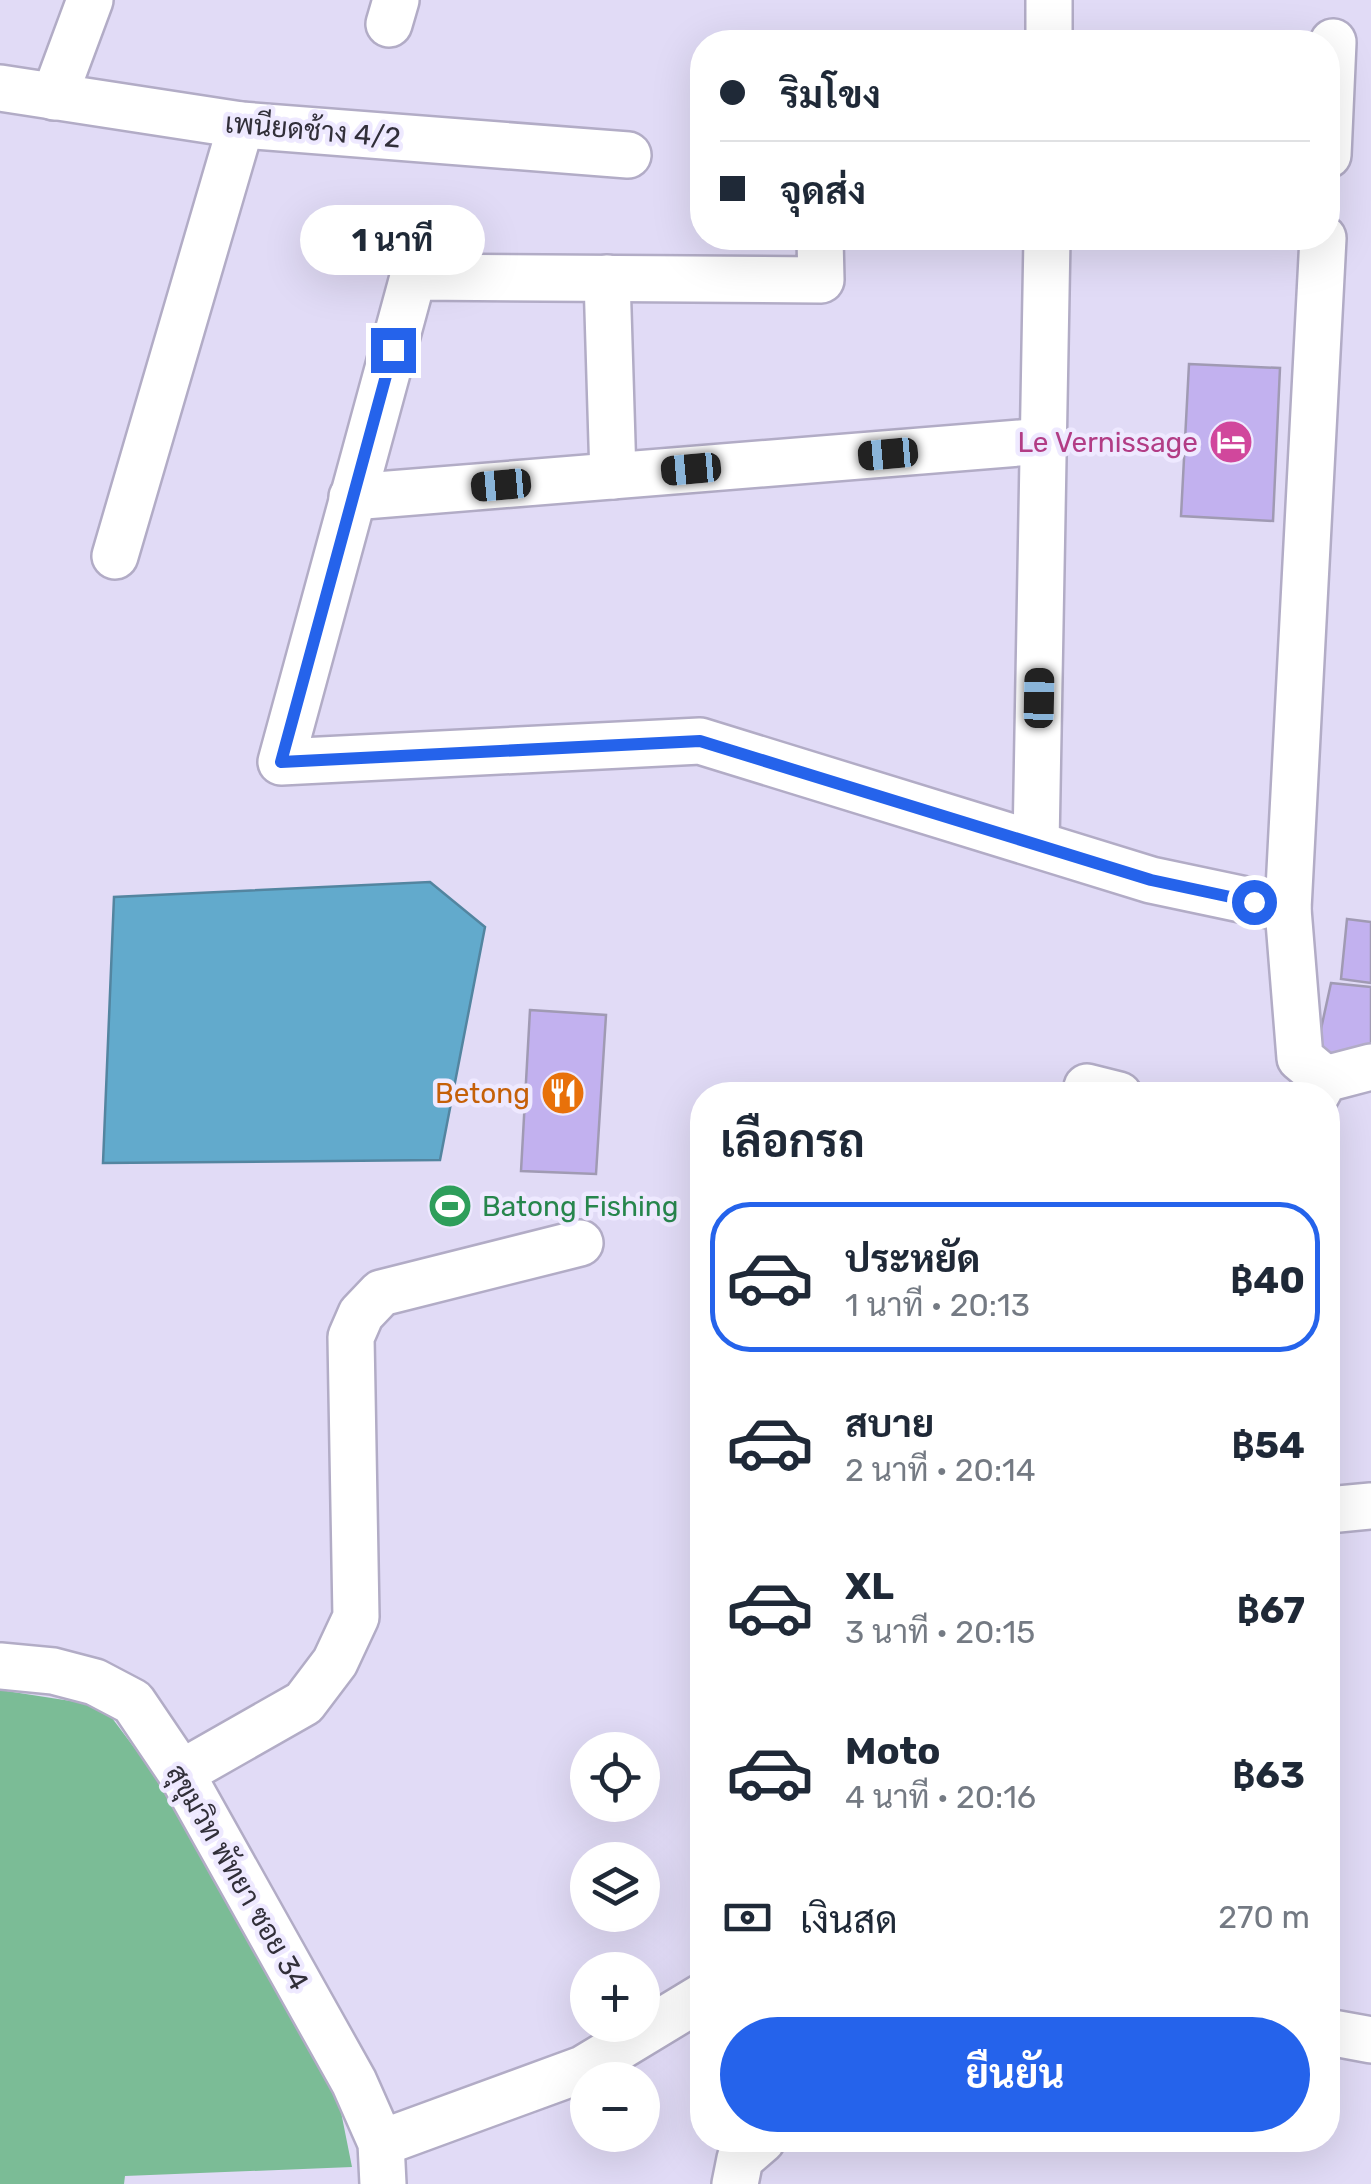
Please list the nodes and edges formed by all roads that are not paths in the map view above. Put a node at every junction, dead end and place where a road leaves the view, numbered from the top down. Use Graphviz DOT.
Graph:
graph roads {
  1 [pos="90,0"];
  2 [pos="1049,0"];
  3 [pos="1048,30"];
  4 [pos="0,88"];
  5 [pos="54,97"];
  6 [pos="242,126"];
  7 [pos="628,155"];
  8 [pos="820,250"];
  9 [pos="1046,250"];
  10 [pos="1322,250"];
  11 [pos="608,278"];
  12 [pos="1044,441"];
  13 [pos="612,476"];
  14 [pos="352,497"];
  15 [pos="115,556"];
  16 [pos="1036,844"];
  17 [pos="1288,909"];
  18 [pos="1371,1067"];
  19 [pos="1317,1082"];
  20 [pos="1333,1082"];
  21 [pos="580,1243"];
  22 [pos="1371,1506"];
  23 [pos="1340,1509"];
  24 [pos="0,1666"];
  25 [pos="181,1773"];
  26 [pos="690,2003"];
  27 [pos="1340,2034"];
  28 [pos="1371,2040"];
  29 [pos="749,2152"];
  30 [pos="382,2163"];
  31 [pos="735,2184"];
  1 -- 5 [label="street"];
  2 -- 3 [label="street"];
  4 -- 5 [label="street, เพนียดช้าง 4/2"];
  5 -- 6 [label="street, เพนียดช้าง 4/2"];
  6 -- 7 [label="street, เพนียดช้าง 4/2"];
  6 -- 15 [label="street"];
  8 -- 11 [label="street"];
  9 -- 12 [label="street"];
  10 -- 17 [label="street"];
  11 -- 13 [label="street"];
  11 -- 14 [label="street"];
  12 -- 13 [label="street"];
  12 -- 16 [label="street"];
  13 -- 14 [label="street"];
  14 -- 16 [label="street"];
  16 -- 17 [label="street"];
  17 -- 19 [label="street"];
  18 -- 20 [label="street"];
  21 -- 25 [label="street"];
  22 -- 23 [label="street"];
  24 -- 25 [label="street, สุขุมวิท พัทยา ซอย 34"];
  25 -- 30 [label="street, สุขุมวิท พัทยา ซอย 34"];
  26 -- 30 [label="street"];
  27 -- 28 [label="street"];
  29 -- 31 [label="street"];
}
